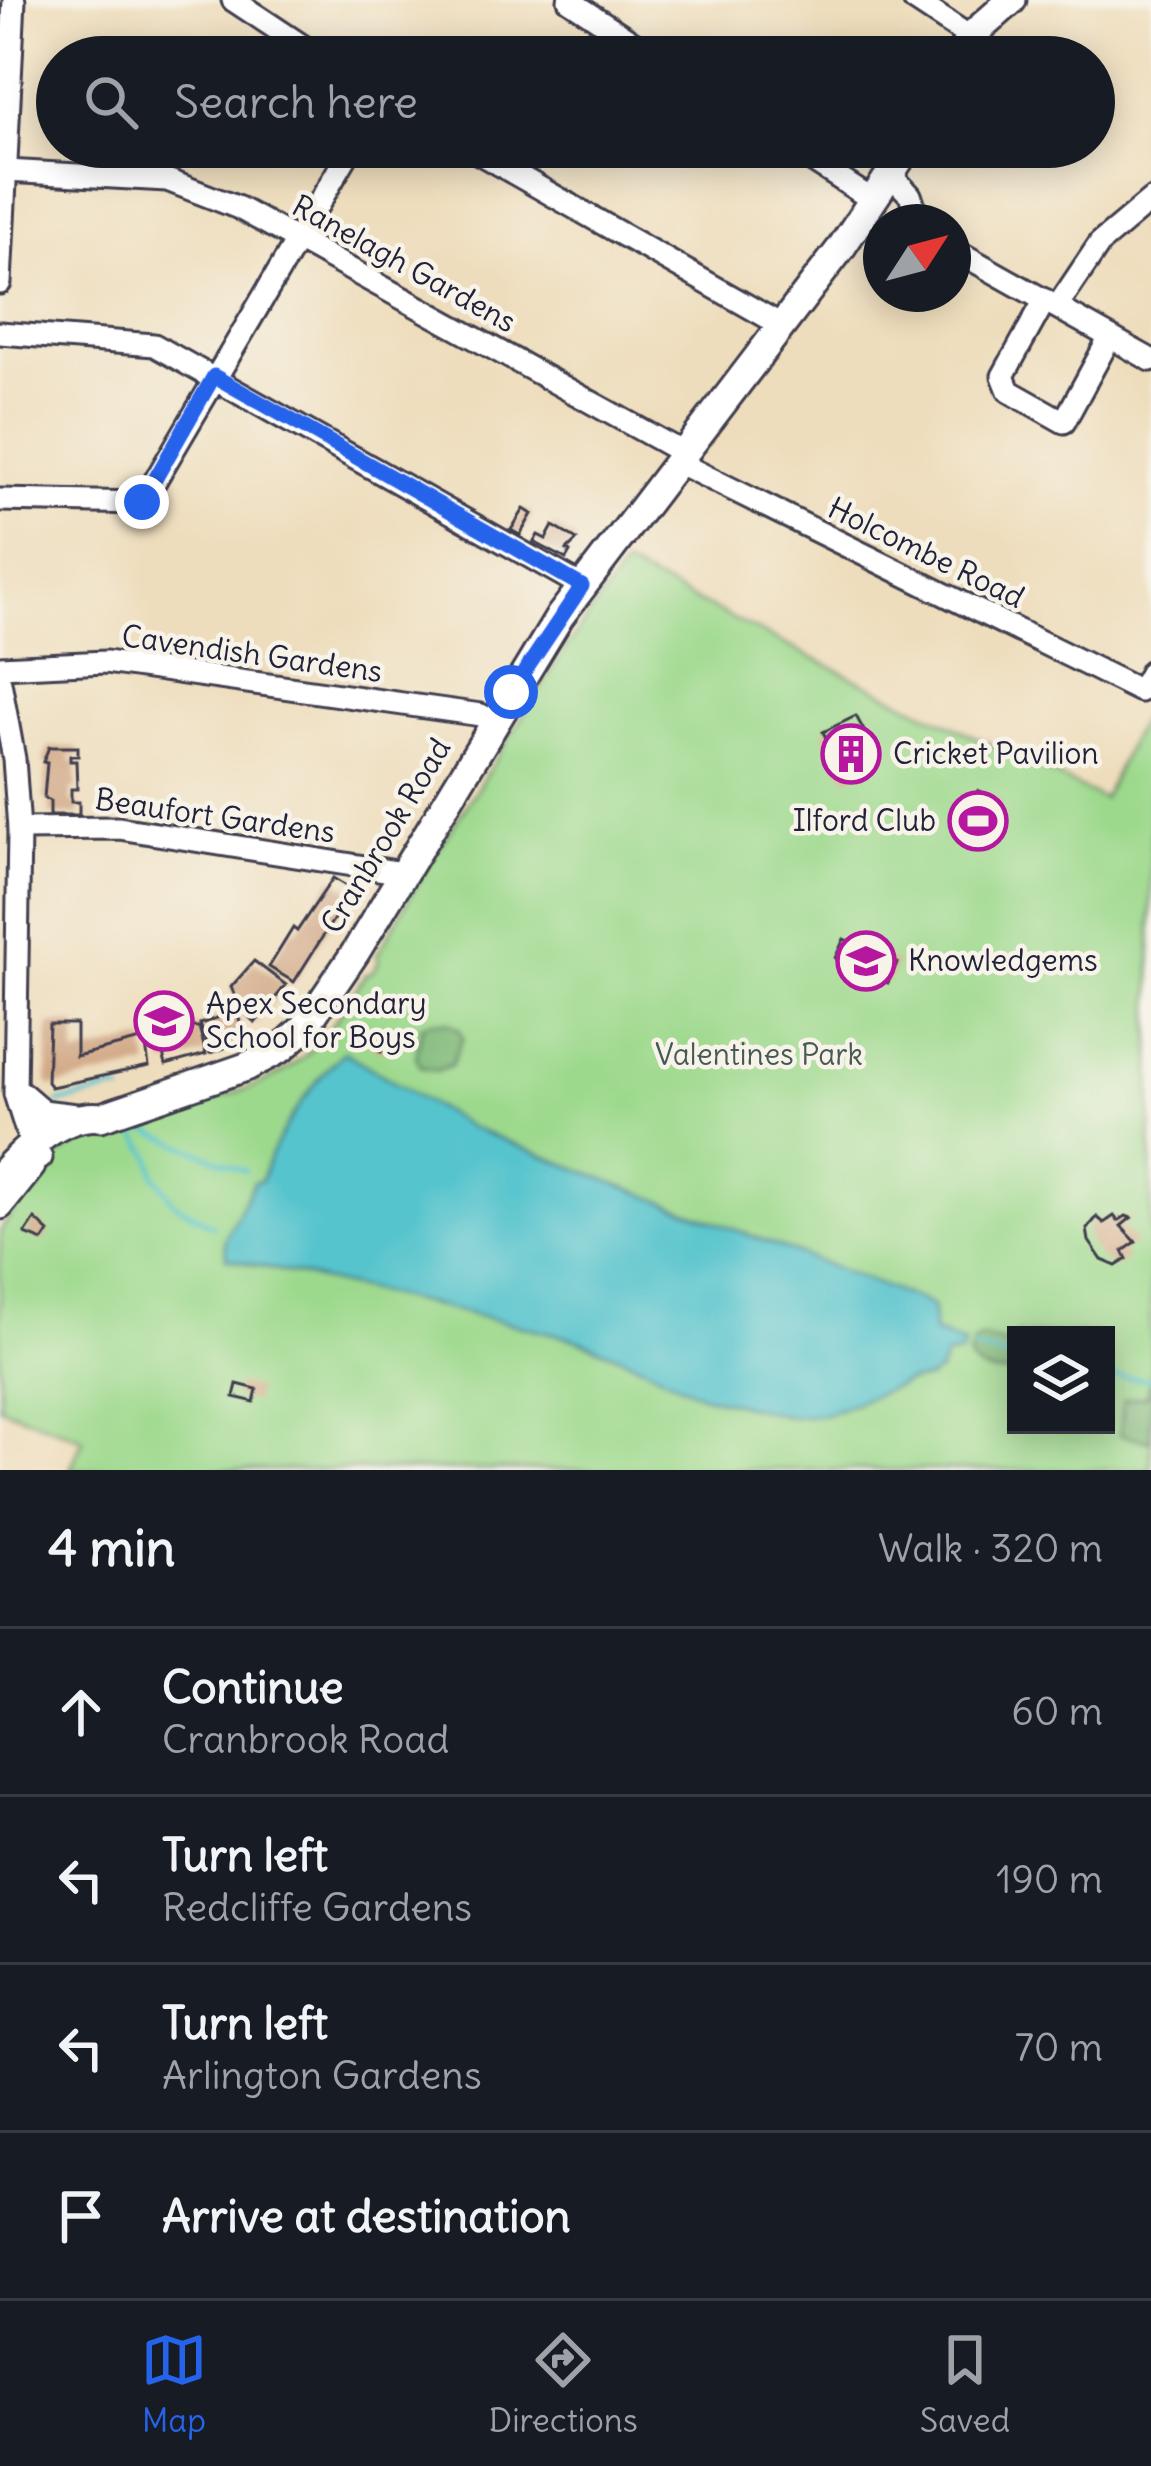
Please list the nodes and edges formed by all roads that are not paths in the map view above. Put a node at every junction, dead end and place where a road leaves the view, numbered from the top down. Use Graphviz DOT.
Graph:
graph roads {
  1 [pos="14,0"];
  2 [pos="233,0"];
  3 [pos="569,0"];
  4 [pos="914,0"];
  5 [pos="1012,0"];
  6 [pos="287,36"];
  7 [pos="623,36"];
  8 [pos="953,36"];
  9 [pos="976,36"];
  10 [pos="6,43"];
  11 [pos="340,168"];
  12 [pos="505,168"];
  13 [pos="823,168"];
  14 [pos="895,168"];
  15 [pos="6,171"];
  16 [pos="891,175"];
  17 [pos="1151,200"];
  18 [pos="874,201"];
  19 [pos="913,204"];
  20 [pos="3,206"];
  21 [pos="300,239"];
  22 [pos="971,259"];
  23 [pos="0,283"];
  24 [pos="1051,304"];
  25 [pos="783,326"];
  26 [pos="0,333"];
  27 [pos="1110,337"];
  28 [pos="1151,359"];
  29 [pos="214,376"];
  30 [pos="682,459"];
  31 [pos="0,500"];
  32 [pos="582,586"];
  33 [pos="0,667"];
  34 [pos="1148,676"];
  35 [pos="2,694"];
  36 [pos="492,723"];
  37 [pos="19,830"];
  38 [pos="9,863"];
  39 [pos="403,873"];
  40 [pos="8,1024"];
  41 [pos="19,1093"];
  42 [pos="91,1118"];
  43 [pos="43,1147"];
  44 [pos="4,1181"];
  1 -- 10 [label="street"];
  2 -- 6 [label="street"];
  3 -- 7 [label="street"];
  4 -- 8 [label="street"];
  5 -- 9 [label="main road"];
  10 -- 15 [label="street"];
  11 -- 21 [label="street"];
  12 -- 25 [label="street"];
  13 -- 18 [label="street"];
  14 -- 16 [label="main road, Cranbrook Road"];
  15 -- 20 [label="street"];
  15 -- 21 [label="street, Ranelagh Gardens"];
  16 -- 18 [label="main road, Cranbrook Road"];
  16 -- 19 [label="street"];
  17 -- 24 [label="street"];
  18 -- 25 [label="main road, Cranbrook Road"];
  20 -- 23 [label="street"];
  21 -- 29 [label="street"];
  21 -- 30 [label="street, Ranelagh Gardens"];
  22 -- 24 [label="street"];
  24 -- 27 [label="street"];
  24 -- 27 [label="street"];
  25 -- 30 [label="main road, Cranbrook Road"];
  26 -- 29 [label="street"];
  27 -- 28 [label="street"];
  29 -- 31 [label="street"];
  29 -- 32 [label="street"];
  30 -- 32 [label="main road, Cranbrook Road"];
  30 -- 34 [label="street, Holcombe Road"];
  32 -- 36 [label="main road, Cranbrook Road"];
  33 -- 36 [label="street, Cavendish Gardens"];
  35 -- 37 [label="street"];
  36 -- 39 [label="main road, Cranbrook Road"];
  37 -- 38 [label="street"];
  37 -- 39 [label="street, Beaufort Gardens"];
  38 -- 40 [label="street"];
  39 -- 42 [label="main road, Cranbrook Road"];
  40 -- 41 [label="street"];
  41 -- 42 [label="main road"];
  41 -- 43 [label="street"];
  42 -- 43 [label="main road, Cranbrook Road"];
  43 -- 44 [label="main road, Cranbrook Road"];
}
